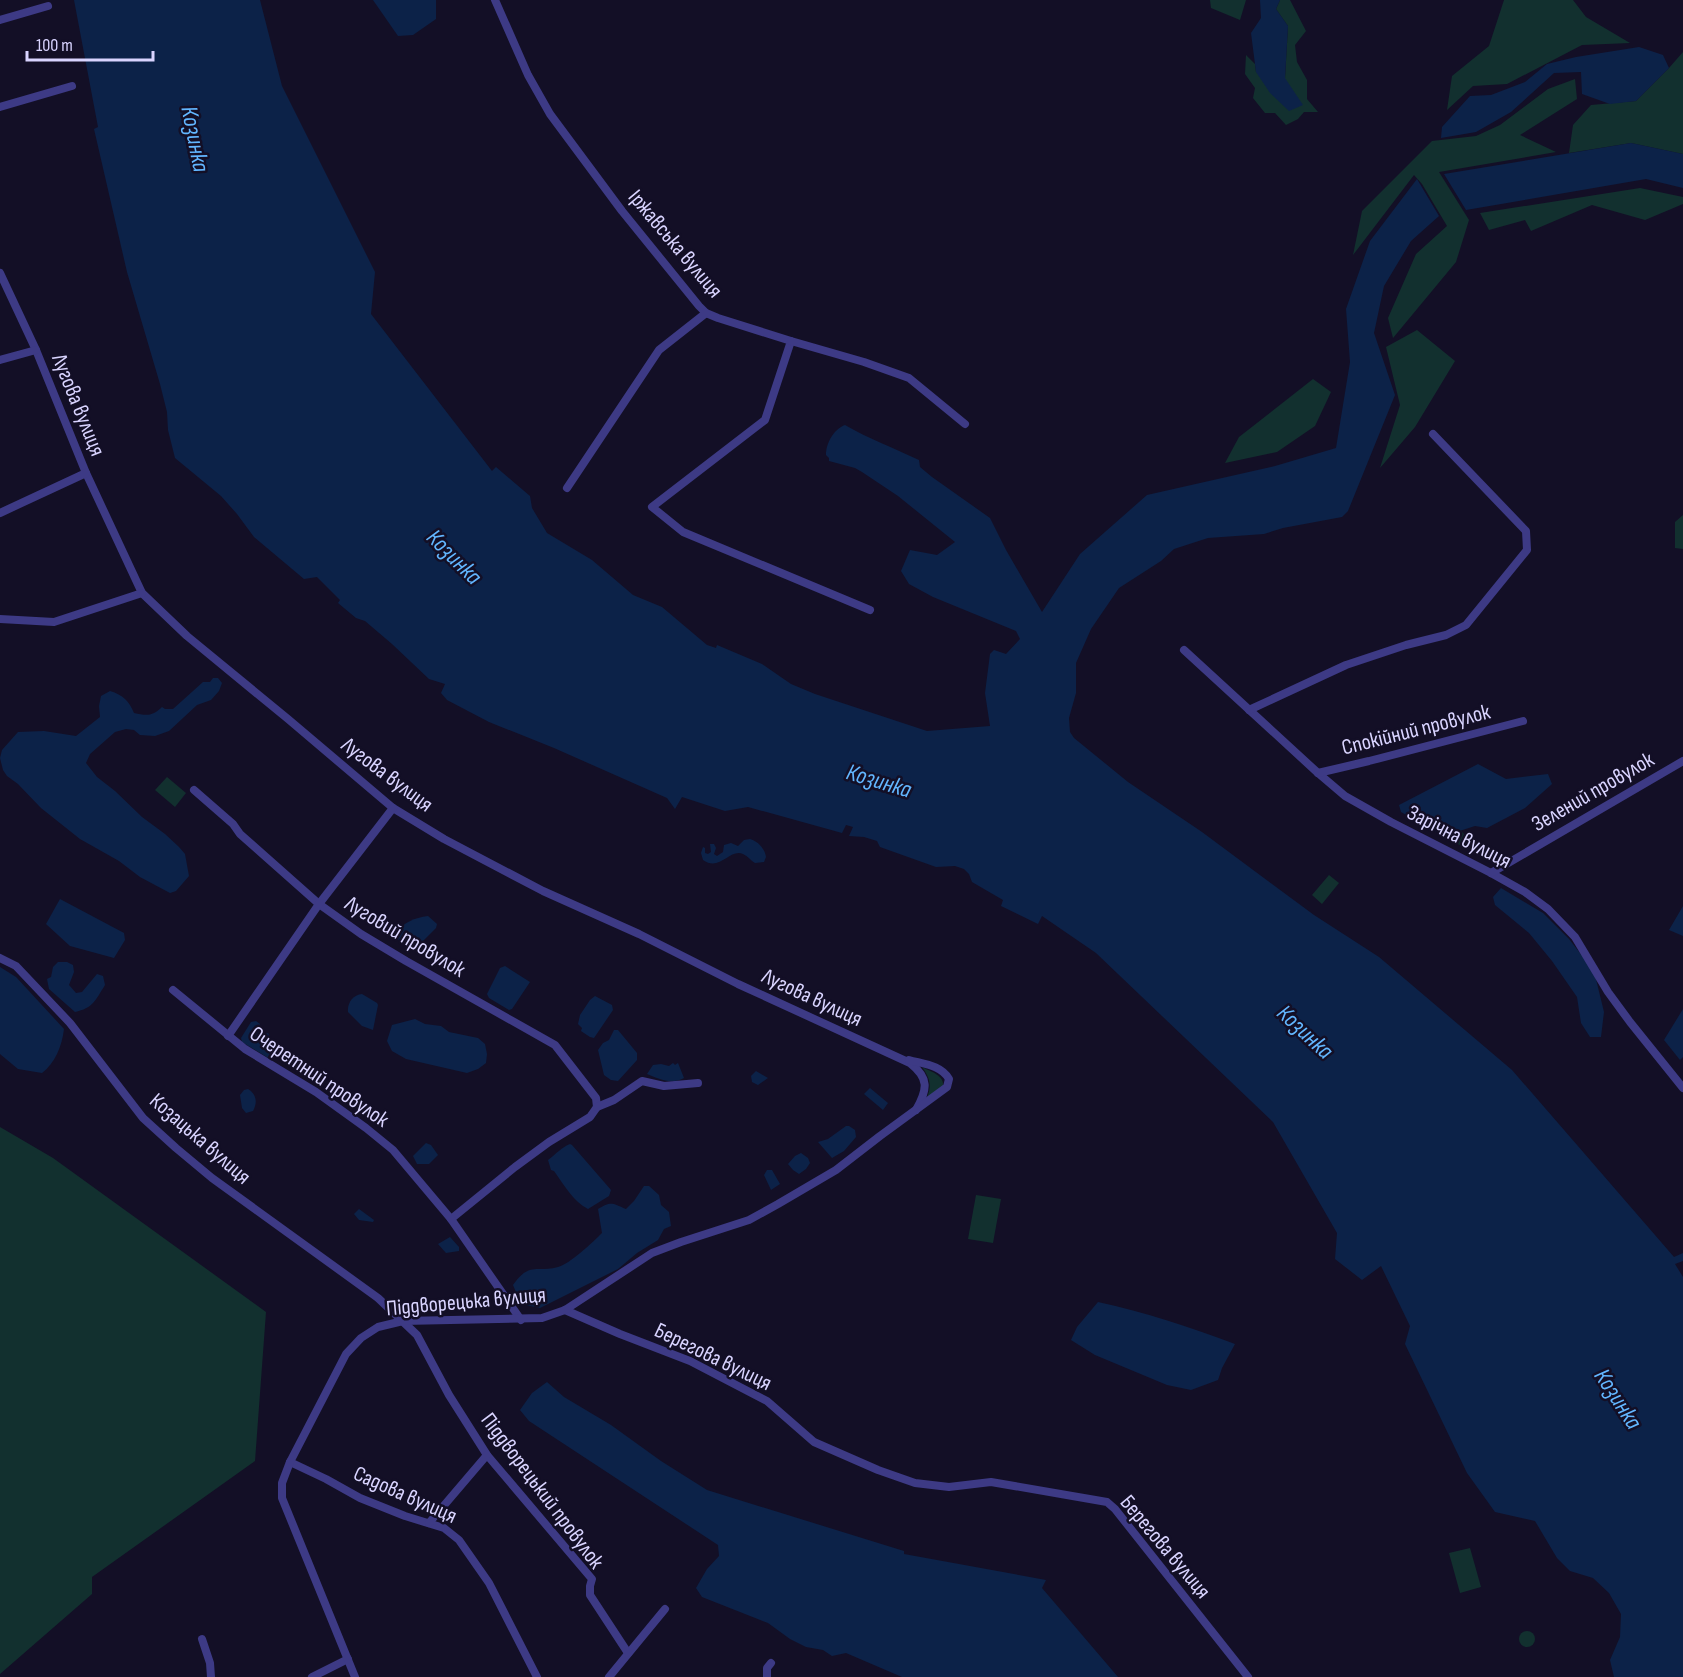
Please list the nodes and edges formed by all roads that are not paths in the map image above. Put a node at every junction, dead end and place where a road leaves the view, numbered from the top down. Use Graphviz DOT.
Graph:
graph roads {
  1 [pos="495,0"];
  2 [pos="48,6"];
  3 [pos="0,20"];
  4 [pos="72,86"];
  5 [pos="0,106"];
  6 [pos="0,273"];
  7 [pos="706,313"];
  8 [pos="791,341"];
  9 [pos="36,350"];
  10 [pos="0,360"];
  11 [pos="965,424"];
  12 [pos="1434,434"];
  13 [pos="86,473"];
  14 [pos="567,488"];
  15 [pos="0,513"];
  16 [pos="142,593"];
  17 [pos="870,610"];
  18 [pos="0,619"];
  19 [pos="1184,650"];
  20 [pos="1249,710"];
  21 [pos="1523,721"];
  22 [pos="1683,761"];
  23 [pos="1317,773"];
  24 [pos="194,790"];
  25 [pos="393,808"];
  26 [pos="1491,873"];
  27 [pos="319,904"];
  28 [pos="0,958"];
  29 [pos="173,990"];
  30 [pos="228,1036"];
  31 [pos="903,1059"];
  32 [pos="698,1083"];
  33 [pos="1683,1088"];
  34 [pos="597,1107"];
  35 [pos="916,1110"];
  36 [pos="450,1219"];
  37 [pos="566,1310"];
  38 [pos="521,1320"];
  39 [pos="403,1321"];
  40 [pos="487,1455"];
  41 [pos="290,1462"];
  42 [pos="429,1523"];
  43 [pos="665,1609"];
  44 [pos="202,1639"];
  45 [pos="628,1653"];
  46 [pos="348,1659"];
  47 [pos="771,1663"];
  48 [pos="211,1677"];
  49 [pos="312,1677"];
  50 [pos="355,1677"];
  51 [pos="537,1677"];
  52 [pos="609,1677"];
  53 [pos="767,1677"];
  54 [pos="1248,1677"];
  1 -- 7 [label="street, Іржавська вулиця"];
  2 -- 3 [label="street"];
  4 -- 5 [label="street"];
  6 -- 9 [label="street, Лугова вулиця"];
  7 -- 8 [label="street, Іржавська вулиця"];
  7 -- 14 [label="street"];
  8 -- 11 [label="street, Іржавська вулиця"];
  8 -- 17 [label="street"];
  9 -- 10 [label="street"];
  9 -- 13 [label="street, Лугова вулиця"];
  12 -- 20 [label="street"];
  13 -- 15 [label="street"];
  13 -- 16 [label="street, Лугова вулиця"];
  16 -- 18 [label="street"];
  16 -- 25 [label="street, Лугова вулиця"];
  19 -- 20 [label="street, Зарічна вулиця"];
  20 -- 23 [label="street, Зарічна вулиця"];
  21 -- 23 [label="street, Спокійний провулок"];
  22 -- 26 [label="street, Зелений провулок"];
  23 -- 26 [label="street, Зарічна вулиця"];
  24 -- 27 [label="street, Луговий провулок"];
  25 -- 27 [label="street"];
  25 -- 31 [label="street, Лугова вулиця"];
  26 -- 33 [label="street, Зарічна вулиця"];
  27 -- 30 [label="street"];
  27 -- 34 [label="street, Луговий провулок"];
  28 -- 39 [label="street, Козацька вулиця"];
  29 -- 30 [label="street, Очеретний провулок"];
  30 -- 36 [label="street, Очеретний провулок"];
  31 -- 35 [label="street, Лугова вулиця"];
  31 -- 35 [label="street, Піддворецька вулиця"];
  32 -- 34 [label="street"];
  34 -- 36 [label="street"];
  35 -- 37 [label="street, Піддворецька вулиця"];
  36 -- 38 [label="street, Очеретний провулок"];
  37 -- 38 [label="street, Піддворецька вулиця"];
  37 -- 54 [label="street, Берегова вулиця"];
  38 -- 39 [label="street, Піддворецька вулиця"];
  39 -- 40 [label="street, Піддворецький провулок"];
  39 -- 41 [label="street, Піддворецька вулиця"];
  40 -- 42 [label="street"];
  40 -- 45 [label="street, Піддворецький провулок"];
  41 -- 42 [label="street, Садова вулиця"];
  41 -- 46 [label="street, Піддворецька вулиця"];
  42 -- 51 [label="street, Садова вулиця"];
  43 -- 45 [label="street"];
  44 -- 48 [label="street"];
  45 -- 52 [label="street"];
  46 -- 49 [label="street"];
  46 -- 50 [label="street, Піддворецька вулиця"];
  47 -- 53 [label="street"];
}
